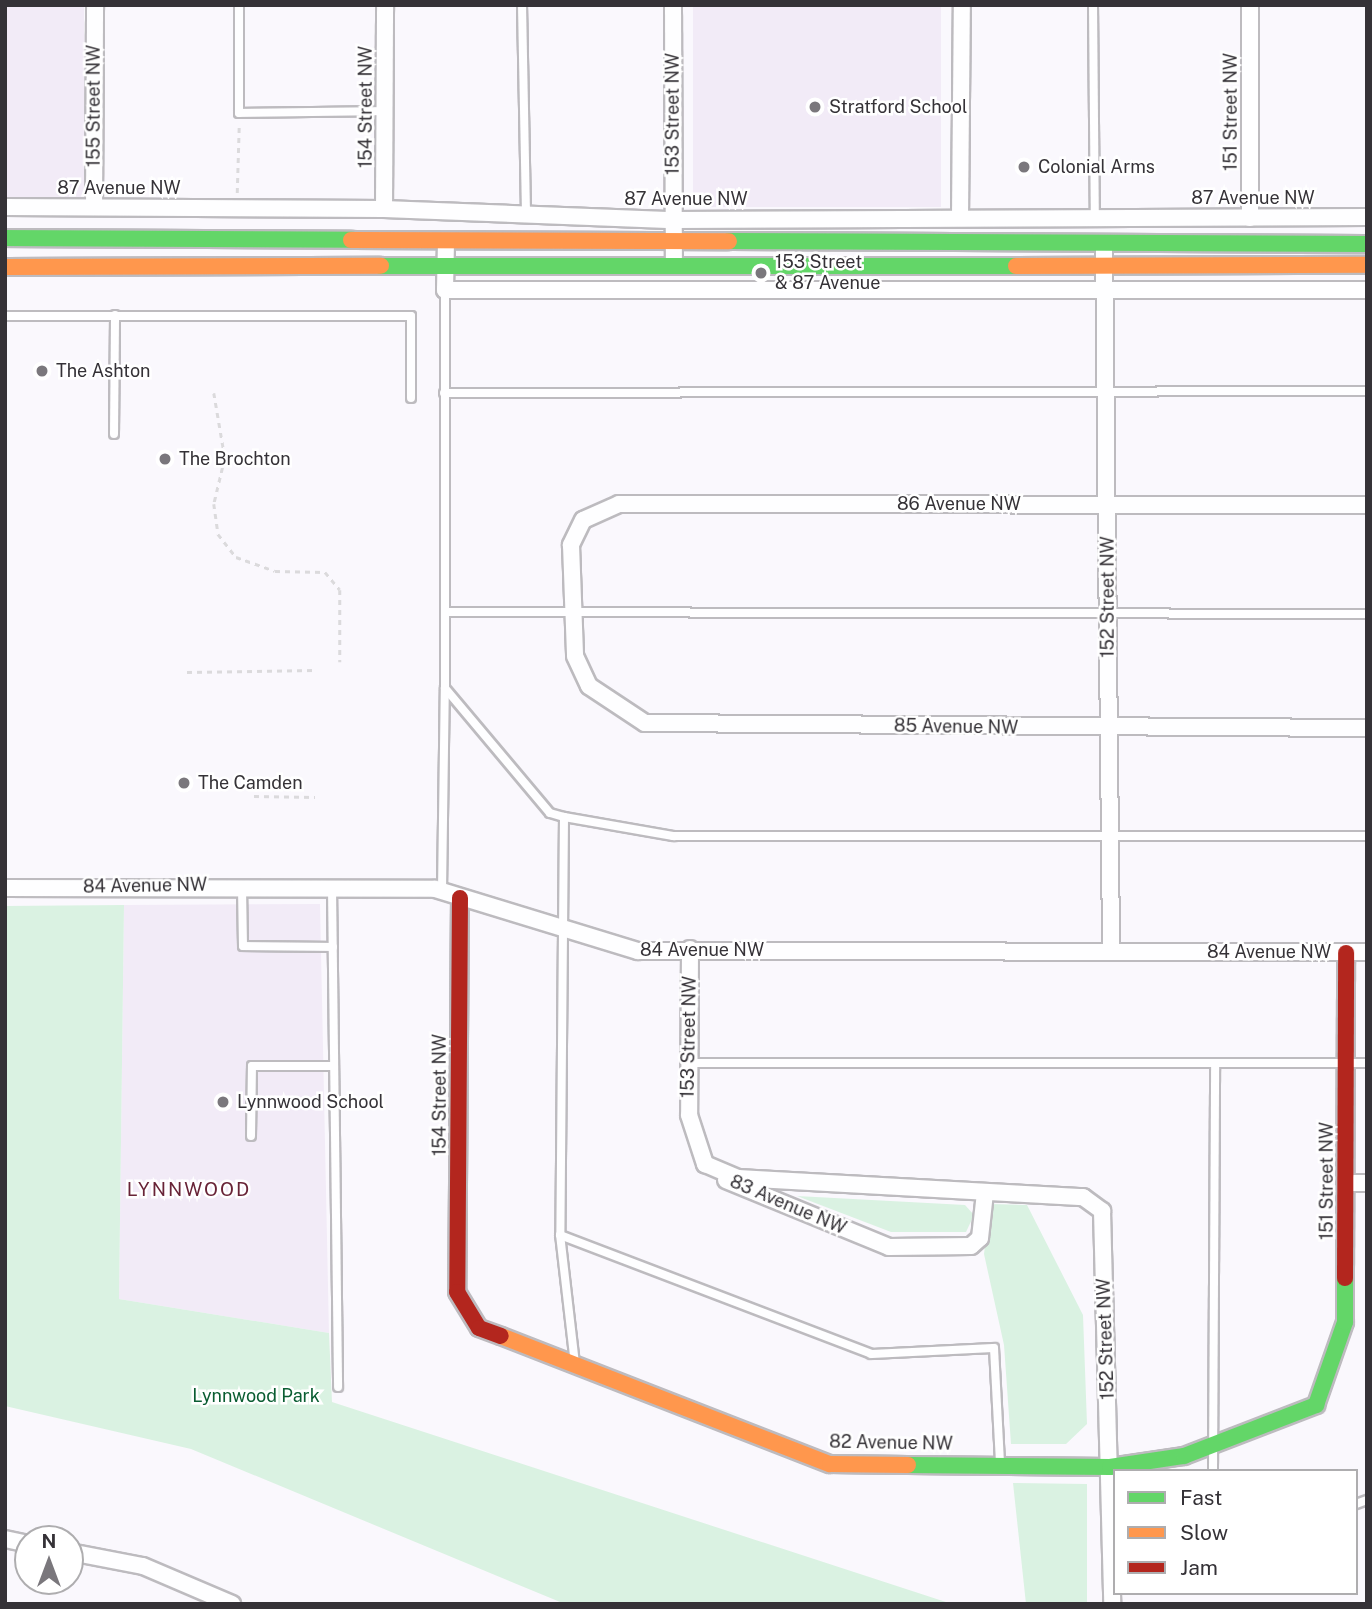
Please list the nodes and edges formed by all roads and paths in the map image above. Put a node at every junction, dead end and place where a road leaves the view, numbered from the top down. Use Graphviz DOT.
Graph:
graph roads {
  1 [pos="95,5"];
  2 [pos="239,5"];
  3 [pos="385,5"];
  4 [pos="522,5"];
  5 [pos="673,5"];
  6 [pos="962,5"];
  7 [pos="1093,5"];
  8 [pos="1250,5"];
  9 [pos="385,111"];
  10 [pos="239,113"];
  11 [pos="237,205"];
  12 [pos="5,207"];
  13 [pos="93,207"];
  14 [pos="384,209"];
  15 [pos="526,217"];
  16 [pos="960,217"];
  17 [pos="1095,217"];
  18 [pos="1367,217"];
  19 [pos="1250,218"];
  20 [pos="674,220"];
  21 [pos="5,238"];
  22 [pos="446,242"];
  23 [pos="674,243"];
  24 [pos="1104,244"];
  25 [pos="1367,244"];
  26 [pos="446,264"];
  27 [pos="674,264"];
  28 [pos="1104,265"];
  29 [pos="1367,265"];
  30 [pos="5,267"];
  31 [pos="1105,289"];
  32 [pos="445,290"];
  33 [pos="1367,290"];
  34 [pos="115,315"];
  35 [pos="5,316"];
  36 [pos="1367,391"];
  37 [pos="1106,392"];
  38 [pos="214,393"];
  39 [pos="444,393"];
  40 [pos="411,398"];
  41 [pos="114,434"];
  42 [pos="1108,505"];
  43 [pos="1367,505"];
  44 [pos="446,612"];
  45 [pos="574,613"];
  46 [pos="1108,613"];
  47 [pos="1367,614"];
  48 [pos="340,662"];
  49 [pos="315,670"];
  50 [pos="187,671"];
  51 [pos="445,688"];
  52 [pos="1108,729"];
  53 [pos="1367,729"];
  54 [pos="254,796"];
  55 [pos="315,797"];
  56 [pos="564,817"];
  57 [pos="1367,836"];
  58 [pos="1109,837"];
  59 [pos="242,886"];
  60 [pos="331,886"];
  61 [pos="5,888"];
  62 [pos="442,892"];
  63 [pos="460,898"];
  64 [pos="563,930"];
  65 [pos="333,947"];
  66 [pos="690,949"];
  67 [pos="1111,951"];
  68 [pos="1346,953"];
  69 [pos="1367,953"];
  70 [pos="689,1063"];
  71 [pos="1215,1063"];
  72 [pos="1347,1063"];
  73 [pos="1367,1063"];
  74 [pos="334,1066"];
  75 [pos="251,1136"];
  76 [pos="705,1164"];
  77 [pos="1347,1183"];
  78 [pos="1367,1183"];
  79 [pos="985,1192"];
  80 [pos="1102,1211"];
  81 [pos="560,1235"];
  82 [pos="457,1292"];
  83 [pos="575,1366"];
  84 [pos="338,1388"];
  85 [pos="1315,1405"];
  86 [pos="1214,1442"];
  87 [pos="1000,1464"];
  88 [pos="1110,1466"];
  89 [pos="1213,1469"];
  90 [pos="84,1555"];
  91 [pos="232,1604"];
  92 [pos="1112,1604"];
  1 -- 13 [label="street, 155 Street NW"];
  2 -- 10 [label="lane"];
  3 -- 9 [label="street, 154 Street NW"];
  4 -- 15 [label="lane"];
  5 -- 20 [label="street, 153 Street NW"];
  6 -- 16 [label="street"];
  7 -- 17 [label="lane"];
  8 -- 19 [label="street, 151 Street NW"];
  9 -- 10 [label="lane"];
  9 -- 14 [label="street, 154 Street NW"];
  10 -- 11 [label="path"];
  12 -- 13 [label="street, 87 Avenue NW"];
  13 -- 14 [label="street, 87 Avenue NW"];
  14 -- 15 [label="street, 87 Avenue NW"];
  15 -- 20 [label="street, 87 Avenue NW"];
  16 -- 17 [label="street, 87 Avenue NW"];
  16 -- 20 [label="street, 87 Avenue NW"];
  17 -- 19 [label="street, 87 Avenue NW"];
  18 -- 19 [label="street, 87 Avenue NW"];
  20 -- 23 [label="street, 153 Street NW"];
  21 -- 22 [label="main road"];
  22 -- 23 [label="main road"];
  22 -- 26 [label="street"];
  23 -- 24 [label="main road"];
  23 -- 27 [label="street, 153 Street NW"];
  24 -- 25 [label="main road"];
  24 -- 28 [label="street, 152 Street NW"];
  26 -- 27 [label="main road"];
  26 -- 30 [label="main road"];
  26 -- 32 [label="street"];
  27 -- 28 [label="main road"];
  28 -- 29 [label="main road"];
  28 -- 31 [label="street, 152 Street NW"];
  31 -- 32 [label="street"];
  31 -- 33 [label="street"];
  31 -- 37 [label="street, 152 Street NW"];
  32 -- 39 [label="lane"];
  34 -- 35 [label="lane"];
  34 -- 40 [label="lane"];
  34 -- 41 [label="lane"];
  36 -- 37 [label="lane"];
  37 -- 39 [label="lane"];
  37 -- 42 [label="street, 152 Street NW"];
  38 -- 48 [label="path"];
  39 -- 44 [label="lane"];
  42 -- 43 [label="street, 86 Avenue NW"];
  42 -- 45 [label="street, 86 Avenue NW"];
  42 -- 46 [label="street, 152 Street NW"];
  44 -- 45 [label="lane"];
  44 -- 51 [label="lane"];
  45 -- 46 [label="lane"];
  45 -- 52 [label="street, 85 Avenue NW"];
  46 -- 47 [label="lane"];
  46 -- 52 [label="street, 152 Street NW"];
  49 -- 50 [label="path"];
  51 -- 56 [label="lane"];
  51 -- 62 [label="lane"];
  52 -- 53 [label="street, 85 Avenue NW"];
  52 -- 58 [label="street, 152 Street NW"];
  54 -- 55 [label="path"];
  56 -- 58 [label="lane"];
  56 -- 64 [label="lane"];
  57 -- 58 [label="lane"];
  58 -- 67 [label="street, 152 Street NW"];
  59 -- 60 [label="street, 84 Avenue NW"];
  59 -- 61 [label="street, 84 Avenue NW"];
  59 -- 65 [label="lane"];
  60 -- 62 [label="street, 84 Avenue NW"];
  60 -- 65 [label="lane"];
  62 -- 63 [label="street, 84 Avenue NW"];
  63 -- 64 [label="street, 84 Avenue NW"];
  63 -- 82 [label="main road, 154 Street NW"];
  64 -- 66 [label="street, 84 Avenue NW"];
  64 -- 81 [label="lane"];
  65 -- 74 [label="lane"];
  66 -- 67 [label="street, 84 Avenue NW"];
  66 -- 70 [label="street, 153 Street NW"];
  67 -- 68 [label="street, 84 Avenue NW"];
  68 -- 69 [label="street, 84 Avenue NW"];
  68 -- 72 [label="main road, 151 Street NW"];
  70 -- 71 [label="lane"];
  70 -- 76 [label="street, 153 Street NW"];
  71 -- 72 [label="lane"];
  71 -- 86 [label="lane"];
  72 -- 73 [label="lane"];
  72 -- 77 [label="main road, 151 Street NW"];
  74 -- 75 [label="lane"];
  74 -- 84 [label="lane"];
  76 -- 79 [label="street, 83 Avenue NW"];
  76 -- 79 [label="street, 83 Avenue NW"];
  77 -- 78 [label="street"];
  77 -- 85 [label="main road, 151 Street NW"];
  79 -- 80 [label="street, 83 Avenue NW"];
  80 -- 88 [label="street, 152 Street NW"];
  81 -- 83 [label="lane"];
  81 -- 87 [label="lane"];
  82 -- 83 [label="main road, 82 Avenue NW"];
  83 -- 87 [label="main road, 82 Avenue NW"];
  85 -- 86 [label="main road, 82 Avenue NW"];
  86 -- 88 [label="main road, 82 Avenue NW"];
  86 -- 89 [label="lane"];
  87 -- 88 [label="main road, 82 Avenue NW"];
  88 -- 92 [label="street, 152 Street NW"];
  90 -- 91 [label="street"];
}
